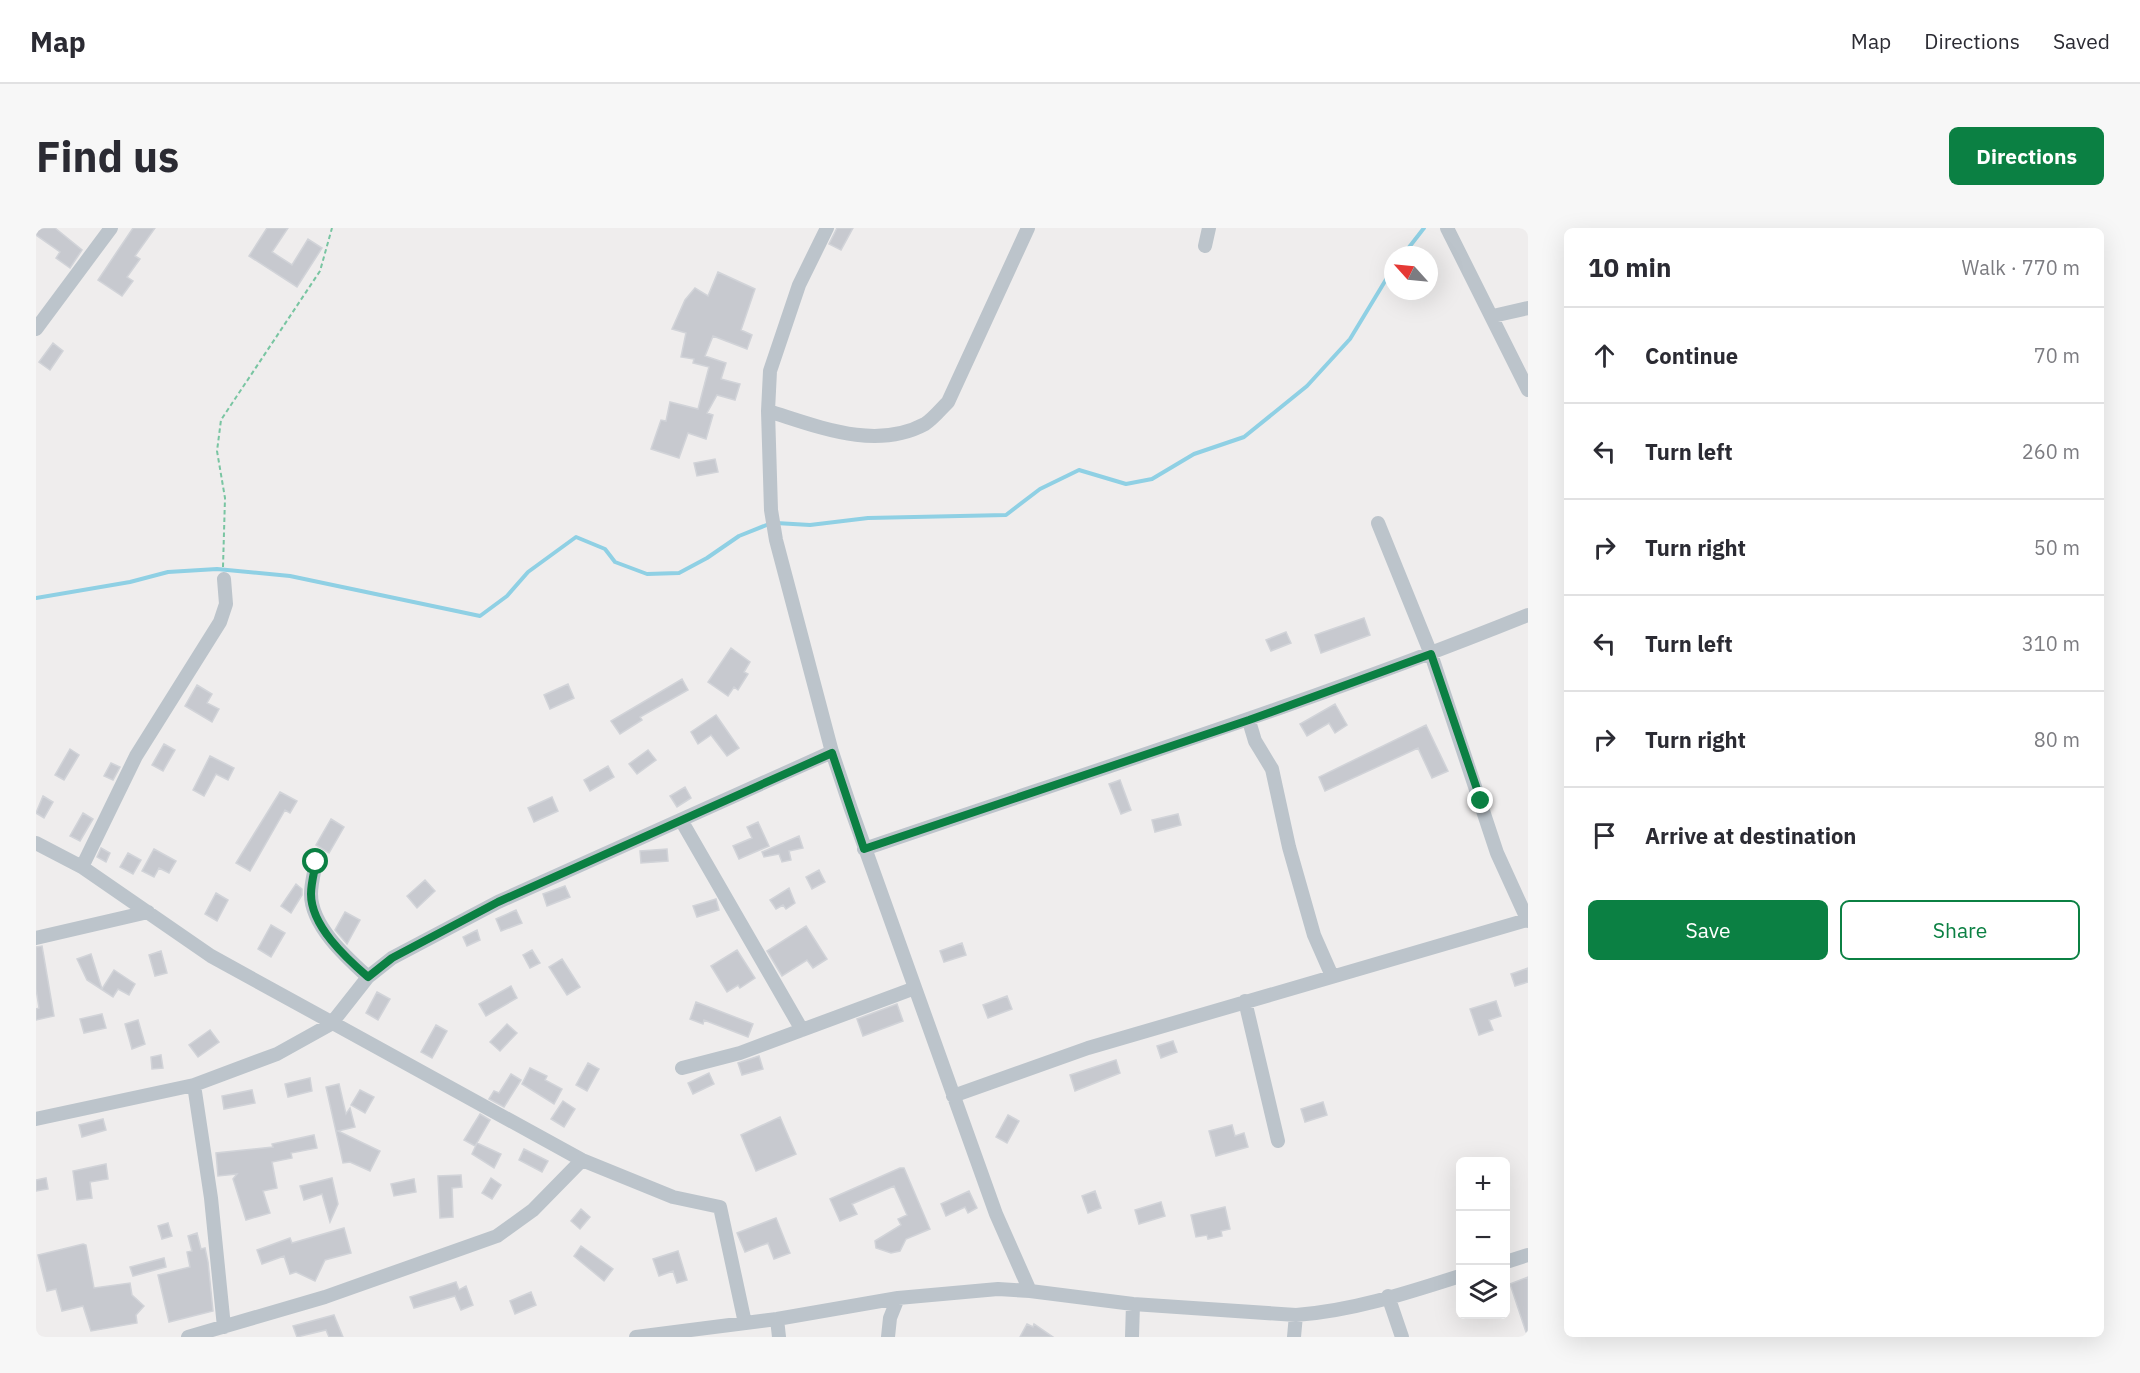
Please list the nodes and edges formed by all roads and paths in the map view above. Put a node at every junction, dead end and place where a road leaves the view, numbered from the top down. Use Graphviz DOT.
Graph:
graph roads {
  1 [pos="111,228"];
  2 [pos="332,228"];
  3 [pos="826,228"];
  4 [pos="1028,228"];
  5 [pos="1209,228"];
  6 [pos="1447,228"];
  7 [pos="1205,246"];
  8 [pos="1528,309"];
  9 [pos="1493,316"];
  10 [pos="36,329"];
  11 [pos="1528,390"];
  12 [pos="768,411"];
  13 [pos="1378,523"];
  14 [pos="222,560"];
  15 [pos="224,579"];
  16 [pos="1528,615"];
  17 [pos="1431,654"];
  18 [pos="1249,720"];
  19 [pos="832,753"];
  20 [pos="681,820"];
  21 [pos="36,843"];
  22 [pos="864,849"];
  23 [pos="316,862"];
  24 [pos="82,867"];
  25 [pos="148,912"];
  26 [pos="1528,921"];
  27 [pos="36,938"];
  28 [pos="1332,976"];
  29 [pos="368,977"];
  30 [pos="915,988"];
  31 [pos="1245,1001"];
  32 [pos="331,1024"];
  33 [pos="802,1030"];
  34 [pos="682,1068"];
  35 [pos="194,1085"];
  36 [pos="953,1096"];
  37 [pos="36,1119"];
  38 [pos="1278,1141"];
  39 [pos="582,1160"];
  40 [pos="1528,1255"];
  41 [pos="1510,1261"];
  42 [pos="1456,1277"];
  43 [pos="1030,1291"];
  44 [pos="1389,1296"];
  45 [pos="898,1298"];
  46 [pos="1133,1304"];
  47 [pos="1296,1315"];
  48 [pos="777,1319"];
  49 [pos="745,1323"];
  50 [pos="224,1327"];
  51 [pos="188,1337"];
  52 [pos="636,1337"];
  53 [pos="778,1337"];
  54 [pos="888,1337"];
  55 [pos="1132,1337"];
  56 [pos="1294,1337"];
  57 [pos="1402,1337"];
  1 -- 10 [label="street"];
  2 -- 14 [label="path"];
  3 -- 12 [label="street"];
  4 -- 12 [label="street"];
  5 -- 7 [label="street"];
  6 -- 9 [label="street"];
  8 -- 9 [label="street"];
  9 -- 11 [label="street"];
  12 -- 19 [label="street"];
  13 -- 17 [label="street"];
  15 -- 24 [label="street"];
  16 -- 17 [label="street"];
  17 -- 18 [label="street"];
  17 -- 26 [label="street"];
  18 -- 22 [label="street"];
  18 -- 28 [label="street"];
  19 -- 20 [label="street"];
  19 -- 22 [label="street"];
  20 -- 29 [label="street"];
  20 -- 33 [label="street"];
  21 -- 24 [label="street"];
  22 -- 30 [label="street"];
  23 -- 29 [label="street"];
  24 -- 25 [label="street"];
  25 -- 27 [label="street"];
  25 -- 32 [label="street"];
  26 -- 28 [label="street"];
  28 -- 31 [label="street"];
  29 -- 32 [label="street"];
  30 -- 33 [label="street"];
  30 -- 36 [label="street"];
  31 -- 36 [label="street"];
  31 -- 38 [label="street"];
  32 -- 35 [label="street"];
  32 -- 39 [label="street"];
  33 -- 34 [label="street"];
  35 -- 37 [label="street"];
  35 -- 50 [label="street"];
  36 -- 43 [label="street"];
  39 -- 49 [label="street"];
  39 -- 50 [label="street"];
  40 -- 41 [label="street"];
  42 -- 44 [label="street"];
  43 -- 45 [label="street"];
  43 -- 46 [label="street"];
  44 -- 47 [label="street"];
  44 -- 57 [label="street"];
  45 -- 48 [label="street"];
  45 -- 54 [label="street"];
  46 -- 47 [label="street"];
  46 -- 55 [label="street"];
  47 -- 56 [label="street"];
  48 -- 49 [label="street"];
  48 -- 53 [label="street"];
  49 -- 52 [label="street"];
  50 -- 51 [label="street"];
}
